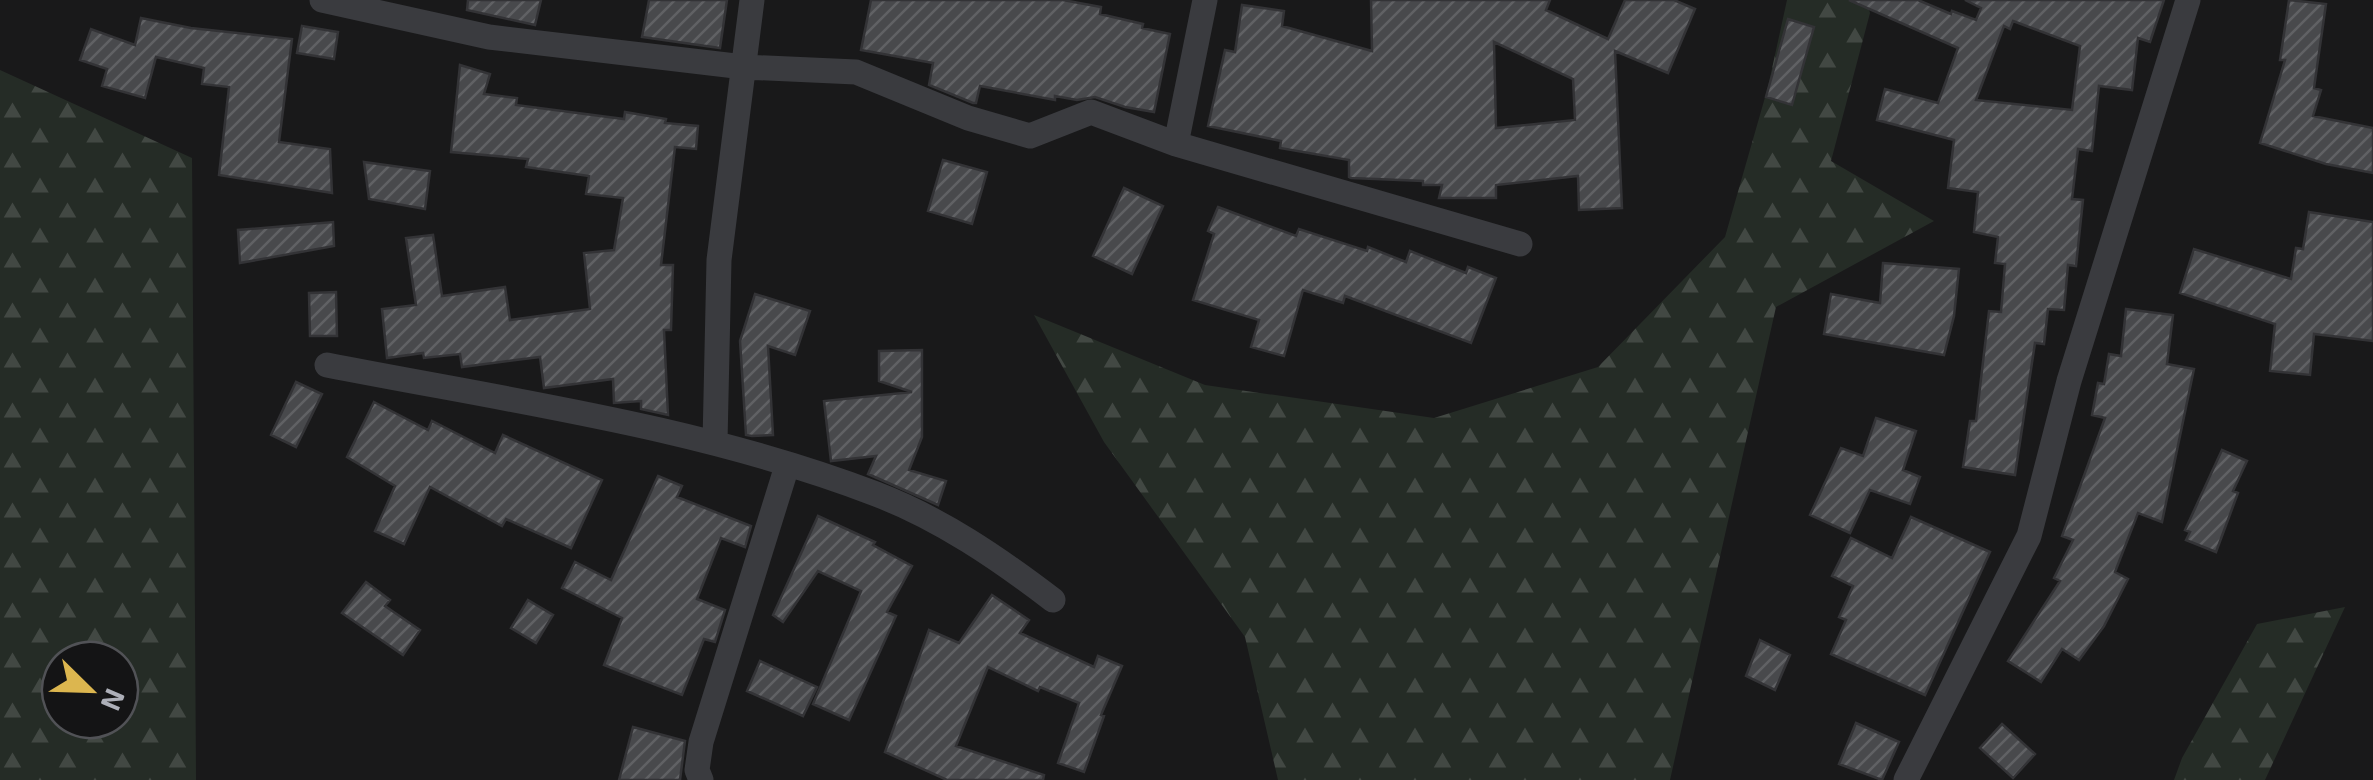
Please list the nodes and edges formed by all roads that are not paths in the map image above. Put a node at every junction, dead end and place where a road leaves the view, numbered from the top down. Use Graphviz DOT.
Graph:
graph roads {
  1 [pos="322,0"];
  2 [pos="752,0"];
  3 [pos="1204,0"];
  4 [pos="2188,0"];
  5 [pos="744,67"];
  6 [pos="1176,144"];
  7 [pos="1520,244"];
  8 [pos="327,365"];
  9 [pos="715,442"];
  10 [pos="788,466"];
  11 [pos="1052,600"];
  12 [pos="702,780"];
  13 [pos="1906,780"];
  1 -- 5 [label="street"];
  2 -- 5 [label="street"];
  3 -- 6 [label="street"];
  4 -- 13 [label="street"];
  5 -- 6 [label="street"];
  5 -- 9 [label="street"];
  6 -- 7 [label="street"];
  8 -- 9 [label="street"];
  9 -- 10 [label="street"];
  10 -- 11 [label="street"];
  10 -- 12 [label="street"];
}
